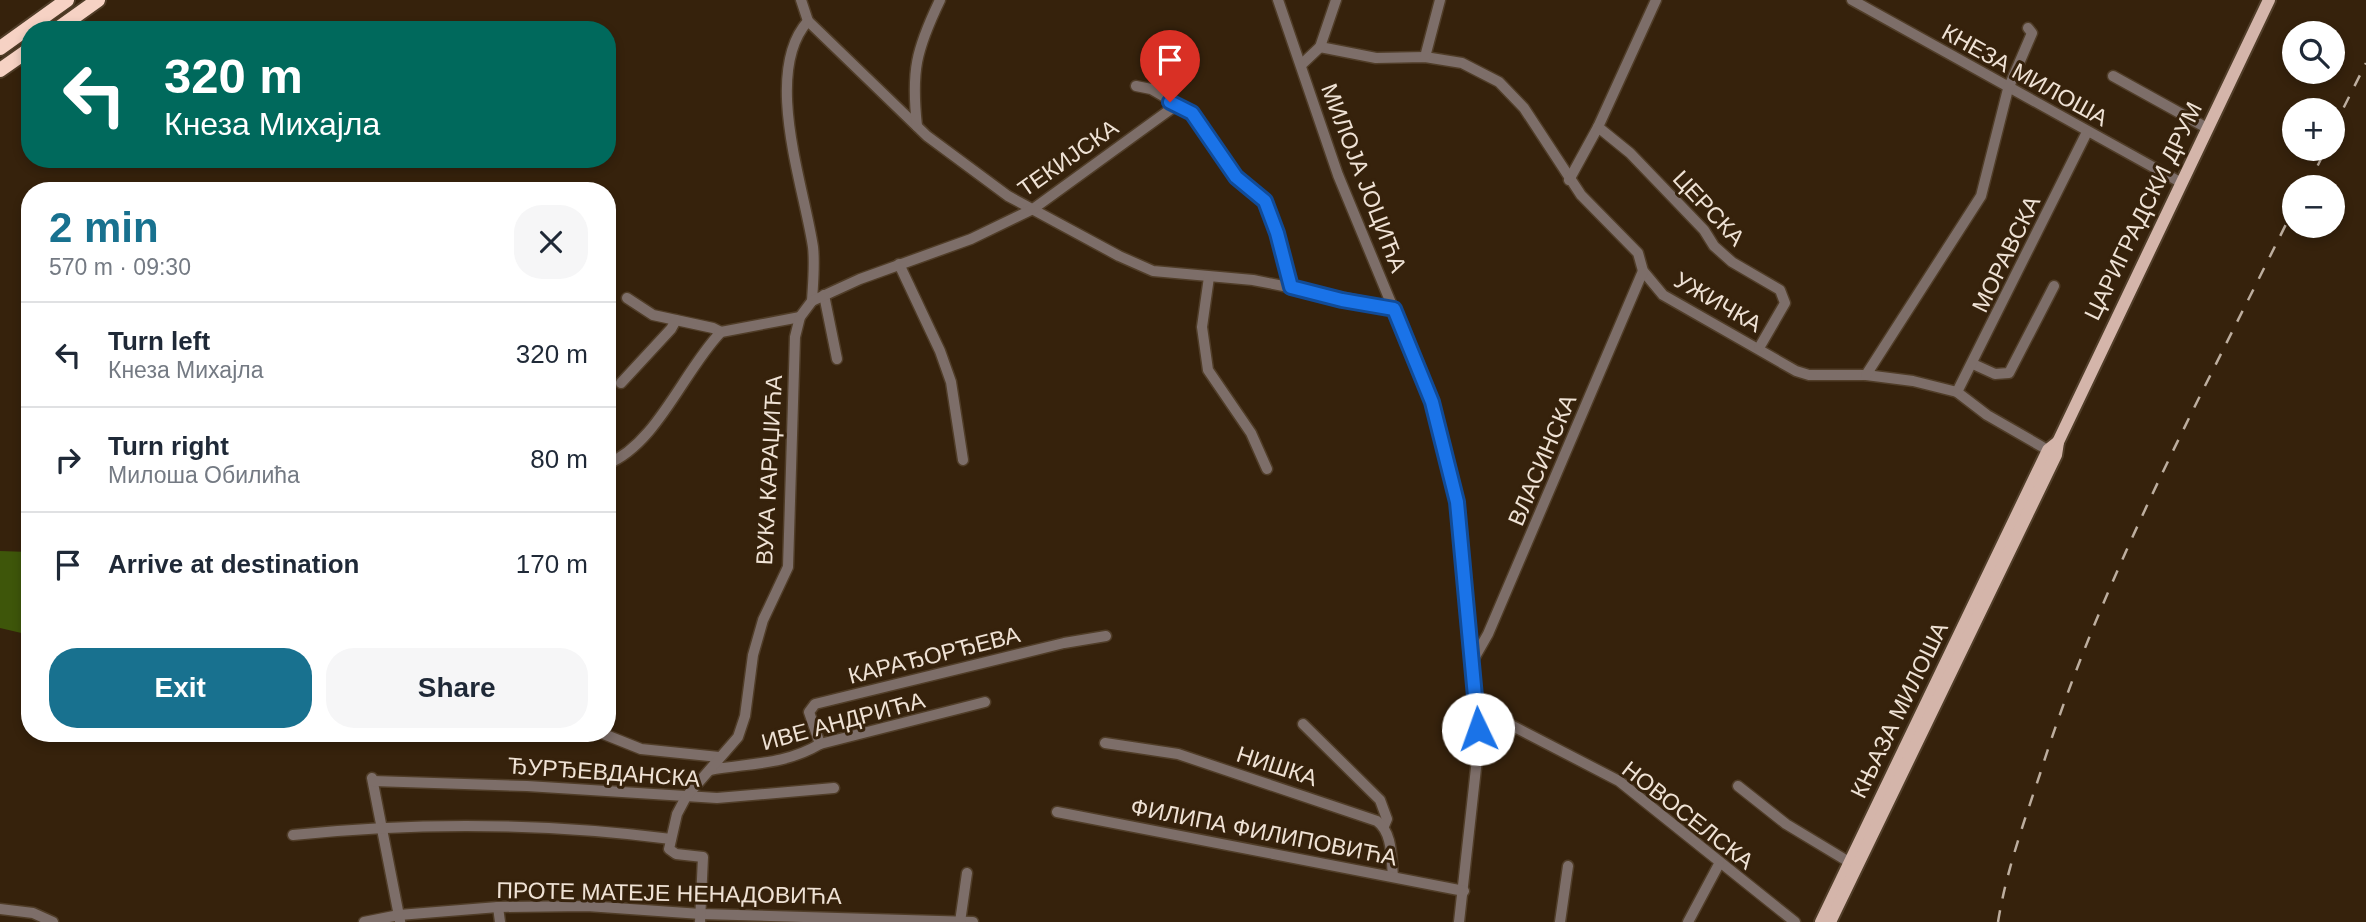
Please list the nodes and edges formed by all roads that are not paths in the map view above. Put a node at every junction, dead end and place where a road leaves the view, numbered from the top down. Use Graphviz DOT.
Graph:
graph roads {
  1 [pos="67,0"];
  2 [pos="99,0"];
  3 [pos="801,0"];
  4 [pos="940,0"];
  5 [pos="1278,0"];
  6 [pos="1336,0"];
  7 [pos="1440,0"];
  8 [pos="1656,0"];
  9 [pos="2269,0"];
  10 [pos="1857,1"];
  11 [pos="38,21"];
  12 [pos="69,21"];
  13 [pos="808,21"];
  14 [pos="2028,27"];
  15 [pos="21,33"];
  16 [pos="1320,47"];
  17 [pos="0,48"];
  18 [pos="21,55"];
  19 [pos="1425,57"];
  20 [pos="1301,65"];
  21 [pos="0,70"];
  22 [pos="2113,76"];
  23 [pos="1136,86"];
  24 [pos="2008,89"];
  25 [pos="1175,106"];
  26 [pos="917,127"];
  27 [pos="1598,127"];
  28 [pos="2207,128"];
  29 [pos="2087,132"];
  30 [pos="1569,180"];
  31 [pos="2180,182"];
  32 [pos="1033,209"];
  33 [pos="899,264"];
  34 [pos="1643,271"];
  35 [pos="1209,277"];
  36 [pos="2054,286"];
  37 [pos="1291,287"];
  38 [pos="824,295"];
  39 [pos="627,298"];
  40 [pos="812,301"];
  41 [pos="1394,309"];
  42 [pos="800,317"];
  43 [pos="676,320"];
  44 [pos="721,332"];
  45 [pos="1759,348"];
  46 [pos="837,359"];
  47 [pos="1973,364"];
  48 [pos="1866,375"];
  49 [pos="621,383"];
  50 [pos="1957,392"];
  51 [pos="2054,449"];
  52 [pos="616,459"];
  53 [pos="963,460"];
  54 [pos="1267,469"];
  55 [pos="2020,518"];
  56 [pos="1106,636"];
  57 [pos="1472,662"];
  58 [pos="985,702"];
  59 [pos="1478,708"];
  60 [pos="1303,723"];
  61 [pos="616,739"];
  62 [pos="1105,743"];
  63 [pos="820,744"];
  64 [pos="719,757"];
  65 [pos="710,770"];
  66 [pos="1738,786"];
  67 [pos="834,788"];
  68 [pos="686,797"];
  69 [pos="1057,812"];
  70 [pos="380,826"];
  71 [pos="1384,826"];
  72 [pos="293,835"];
  73 [pos="671,839"];
  74 [pos="1849,862"];
  75 [pos="1719,864"];
  76 [pos="1568,866"];
  77 [pos="967,873"];
  78 [pos="1393,876"];
  79 [pos="1464,891"];
  80 [pos="498,907"];
  81 [pos="0,909"];
  82 [pos="701,918"];
  83 [pos="399,919"];
  84 [pos="960,921"];
  85 [pos="53,922"];
  86 [pos="364,922"];
  87 [pos="500,922"];
  88 [pos="973,922"];
  89 [pos="1458,922"];
  90 [pos="1560,922"];
  91 [pos="1688,922"];
  92 [pos="1795,922"];
  93 [pos="1821,922"];
  94 [pos="1830,922"];
  1 -- 11 [label="highway"];
  2 -- 12 [label="highway"];
  3 -- 13 [label="street"];
  4 -- 26 [label="street"];
  5 -- 20 [label="street, МИЛОЈА ЈОЦИЋА"];
  6 -- 16 [label="street"];
  7 -- 19 [label="street"];
  8 -- 27 [label="street"];
  9 -- 28 [label="main road, ЦАРИГРАДСКИ ДРУМ"];
  10 -- 24 [label="street, КНЕЗА МИЛОША"];
  13 -- 26 [label="street"];
  13 -- 40 [label="street"];
  14 -- 24 [label="street"];
  15 -- 17 [label="highway"];
  16 -- 19 [label="street, УЖИЧКА"];
  16 -- 20 [label="street"];
  18 -- 21 [label="highway"];
  19 -- 30 [label="street, УЖИЧКА"];
  20 -- 41 [label="street, МИЛОЈА ЈОЦИЋА"];
  22 -- 28 [label="street"];
  23 -- 25 [label="street"];
  24 -- 29 [label="street, КНЕЗА МИЛОША"];
  24 -- 48 [label="street"];
  25 -- 32 [label="street, ТЕКИЈСКА"];
  25 -- 37 [label="street"];
  26 -- 32 [label="street"];
  27 -- 30 [label="street"];
  27 -- 45 [label="street, ЦЕРСКА"];
  28 -- 31 [label="main road, ЦАРИГРАДСКИ ДРУМ"];
  29 -- 31 [label="street, КНЕЗА МИЛОША"];
  29 -- 47 [label="street, МОРАВСКА"];
  30 -- 34 [label="street, УЖИЧКА"];
  31 -- 51 [label="main road, ЦАРИГРАДСКИ ДРУМ"];
  32 -- 33 [label="street, ТЕКИЈСКА"];
  32 -- 35 [label="street"];
  33 -- 38 [label="street, ТЕКИЈСКА"];
  33 -- 53 [label="street"];
  34 -- 45 [label="street, УЖИЧКА"];
  34 -- 57 [label="street, ВЛАСИНСКА"];
  35 -- 37 [label="street"];
  35 -- 54 [label="street"];
  36 -- 47 [label="street"];
  37 -- 41 [label="street"];
  38 -- 40 [label="street, ТЕКИЈСКА"];
  38 -- 46 [label="street"];
  39 -- 43 [label="street"];
  40 -- 42 [label="street"];
  41 -- 57 [label="street, МИЛОЈА ЈОЦИЋА"];
  42 -- 44 [label="street"];
  42 -- 64 [label="street, ВУКА КАРАЏИЋА"];
  43 -- 44 [label="street"];
  43 -- 49 [label="street"];
  44 -- 52 [label="street"];
  45 -- 48 [label="street, УЖИЧКА"];
  47 -- 50 [label="street, МОРАВСКА"];
  48 -- 50 [label="street, УЖИЧКА"];
  50 -- 51 [label="street, УЖИЧКА"];
  51 -- 55 [label="main road, ЦАРИГРАДСКИ ДРУМ"];
  55 -- 74 [label="main road, КЊАЗА МИЛОША"];
  55 -- 94 [label="main road, КЊАЗА МИЛОША"];
  56 -- 63 [label="street, КАРАЂОРЂЕВА"];
  57 -- 59 [label="street, МИЛОЈА ЈОЦИЋА"];
  58 -- 63 [label="street, ИВЕ АНДРИЋА"];
  59 -- 75 [label="street, НОВОСЕЛСКА"];
  59 -- 79 [label="street, МИЛОЈА ЈОЦИЋА"];
  60 -- 71 [label="street"];
  61 -- 64 [label="street"];
  62 -- 71 [label="street, НИШКА"];
  63 -- 65 [label="street, ИВЕ АНДРИЋА"];
  64 -- 65 [label="street, ВУКА КАРАЏИЋА"];
  65 -- 68 [label="street, ВУКА КАРАЏИЋА"];
  66 -- 74 [label="street"];
  67 -- 68 [label="street, ЂУРЂЕВДАНСКА"];
  68 -- 70 [label="street, ЂУРЂЕВДАНСКА"];
  68 -- 73 [label="street, ВУКА КАРАЏИЋА"];
  69 -- 78 [label="street, ФИЛИПА ФИЛИПОВИЋА"];
  70 -- 72 [label="street"];
  70 -- 73 [label="street"];
  70 -- 83 [label="street"];
  71 -- 78 [label="street"];
  73 -- 82 [label="street"];
  74 -- 93 [label="main road, КЊАЗА МИЛОША"];
  75 -- 91 [label="street"];
  75 -- 92 [label="street, НОВОСЕЛСКА"];
  76 -- 90 [label="street"];
  77 -- 84 [label="street"];
  78 -- 79 [label="street, ФИЛИПА ФИЛИПОВИЋА"];
  79 -- 89 [label="street, МИЛОЈА ЈОЦИЋА"];
  80 -- 82 [label="street, ПРОТЕ МАТЕЈЕ НЕНАДОВИЋА"];
  80 -- 83 [label="street, ПРОТЕ МАТЕЈЕ НЕНАДОВИЋА"];
  80 -- 87 [label="street"];
  81 -- 85 [label="street"];
  82 -- 84 [label="street, ПРОТЕ МАТЕЈЕ НЕНАДОВИЋА"];
  83 -- 86 [label="street, ПРОТЕ МАТЕЈЕ НЕНАДОВИЋА"];
  84 -- 88 [label="street, ПРОТЕ МАТЕЈЕ НЕНАДОВИЋА"];
}
